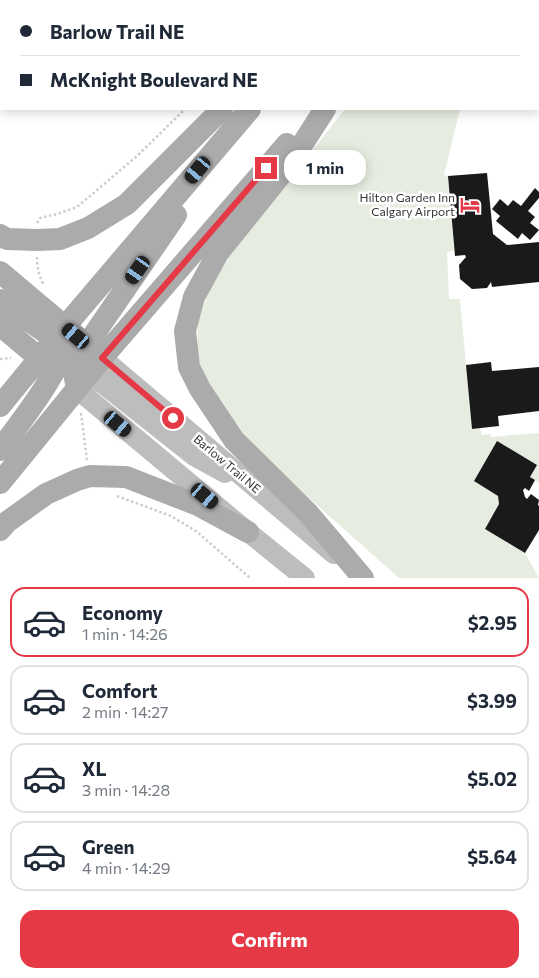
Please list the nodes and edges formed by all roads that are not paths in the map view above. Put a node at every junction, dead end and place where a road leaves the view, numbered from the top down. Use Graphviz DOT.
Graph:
graph roads {
  1 [pos="221,110"];
  2 [pos="249,110"];
  3 [pos="316,110"];
  4 [pos="324,110"];
  5 [pos="0,235"];
  6 [pos="0,272"];
  7 [pos="0,300"];
  8 [pos="0,325"];
  9 [pos="67,361"];
  10 [pos="0,406"];
  11 [pos="0,450"];
  12 [pos="0,483"];
  13 [pos="0,530"];
  14 [pos="248,532"];
  15 [pos="305,578"];
  16 [pos="363,578"];
  1 -- 5 [label="main road"];
  2 -- 9 [label="main road"];
  3 -- 9 [label="main road"];
  4 -- 16 [label="main road"];
  6 -- 9 [label="main road, Barlow Trail NE"];
  7 -- 9 [label="main road"];
  8 -- 9 [label="main road, Barlow Trail NE"];
  9 -- 10 [label="main road"];
  9 -- 11 [label="main road"];
  9 -- 12 [label="main road"];
  9 -- 14 [label="street, Barlow Trail NE"];
  9 -- 16 [label="street, Barlow Trail NE"];
  13 -- 14 [label="main road"];
  14 -- 15 [label="street, Barlow Trail NE"];
}
